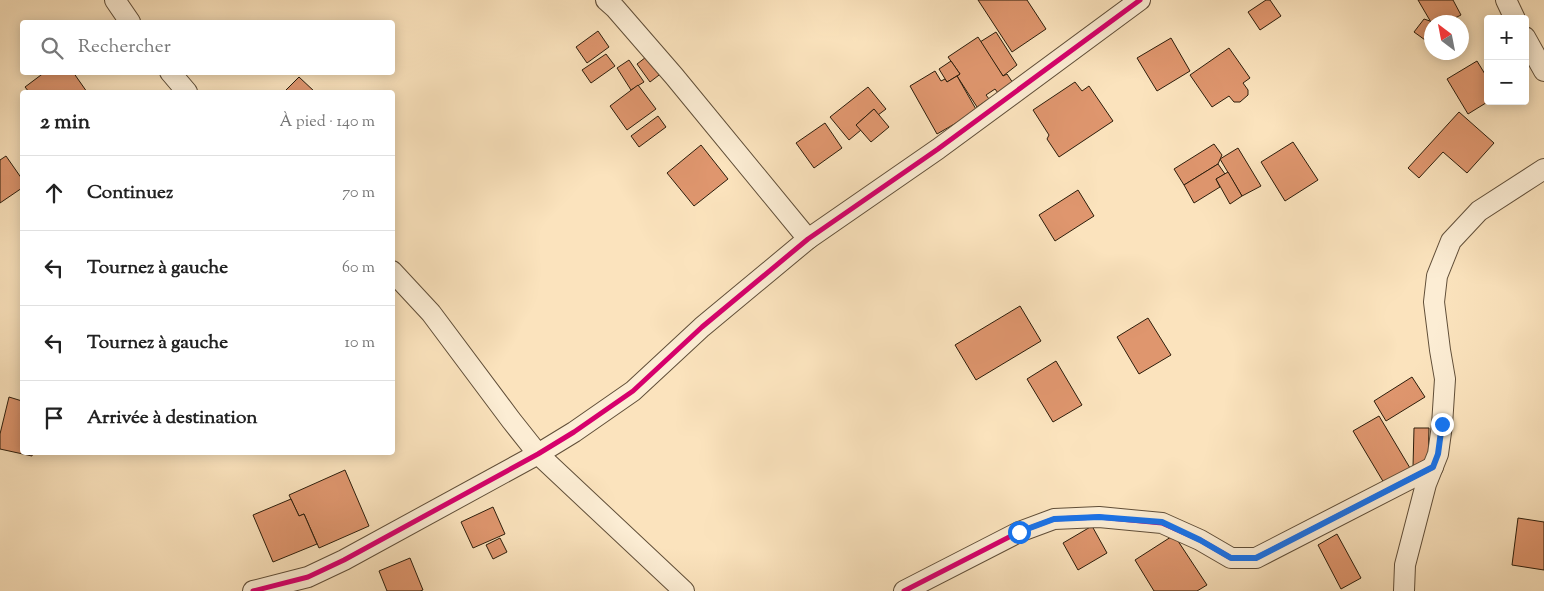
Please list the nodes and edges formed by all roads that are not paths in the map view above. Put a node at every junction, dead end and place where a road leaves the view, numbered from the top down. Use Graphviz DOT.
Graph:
graph roads {
  1 [pos="115,0"];
  2 [pos="606,0"];
  3 [pos="1140,0"];
  4 [pos="1506,0"];
  5 [pos="1514,15"];
  6 [pos="129,20"];
  7 [pos="1529,44"];
  8 [pos="1544,71"];
  9 [pos="173,75"];
  10 [pos="185,90"];
  11 [pos="1544,169"];
  12 [pos="808,239"];
  13 [pos="395,275"];
  14 [pos="538,454"];
  15 [pos="1433,467"];
  16 [pos="253,591"];
  17 [pos="684,591"];
  18 [pos="904,591"];
  19 [pos="1404,591"];
  1 -- 6 [label="street"];
  2 -- 12 [label="street"];
  3 -- 12 [label="street"];
  4 -- 5 [label="street"];
  7 -- 8 [label="street"];
  9 -- 10 [label="street"];
  11 -- 15 [label="street"];
  12 -- 14 [label="street"];
  13 -- 14 [label="street"];
  14 -- 16 [label="street"];
  14 -- 17 [label="street"];
  15 -- 18 [label="street"];
  15 -- 19 [label="street"];
}
